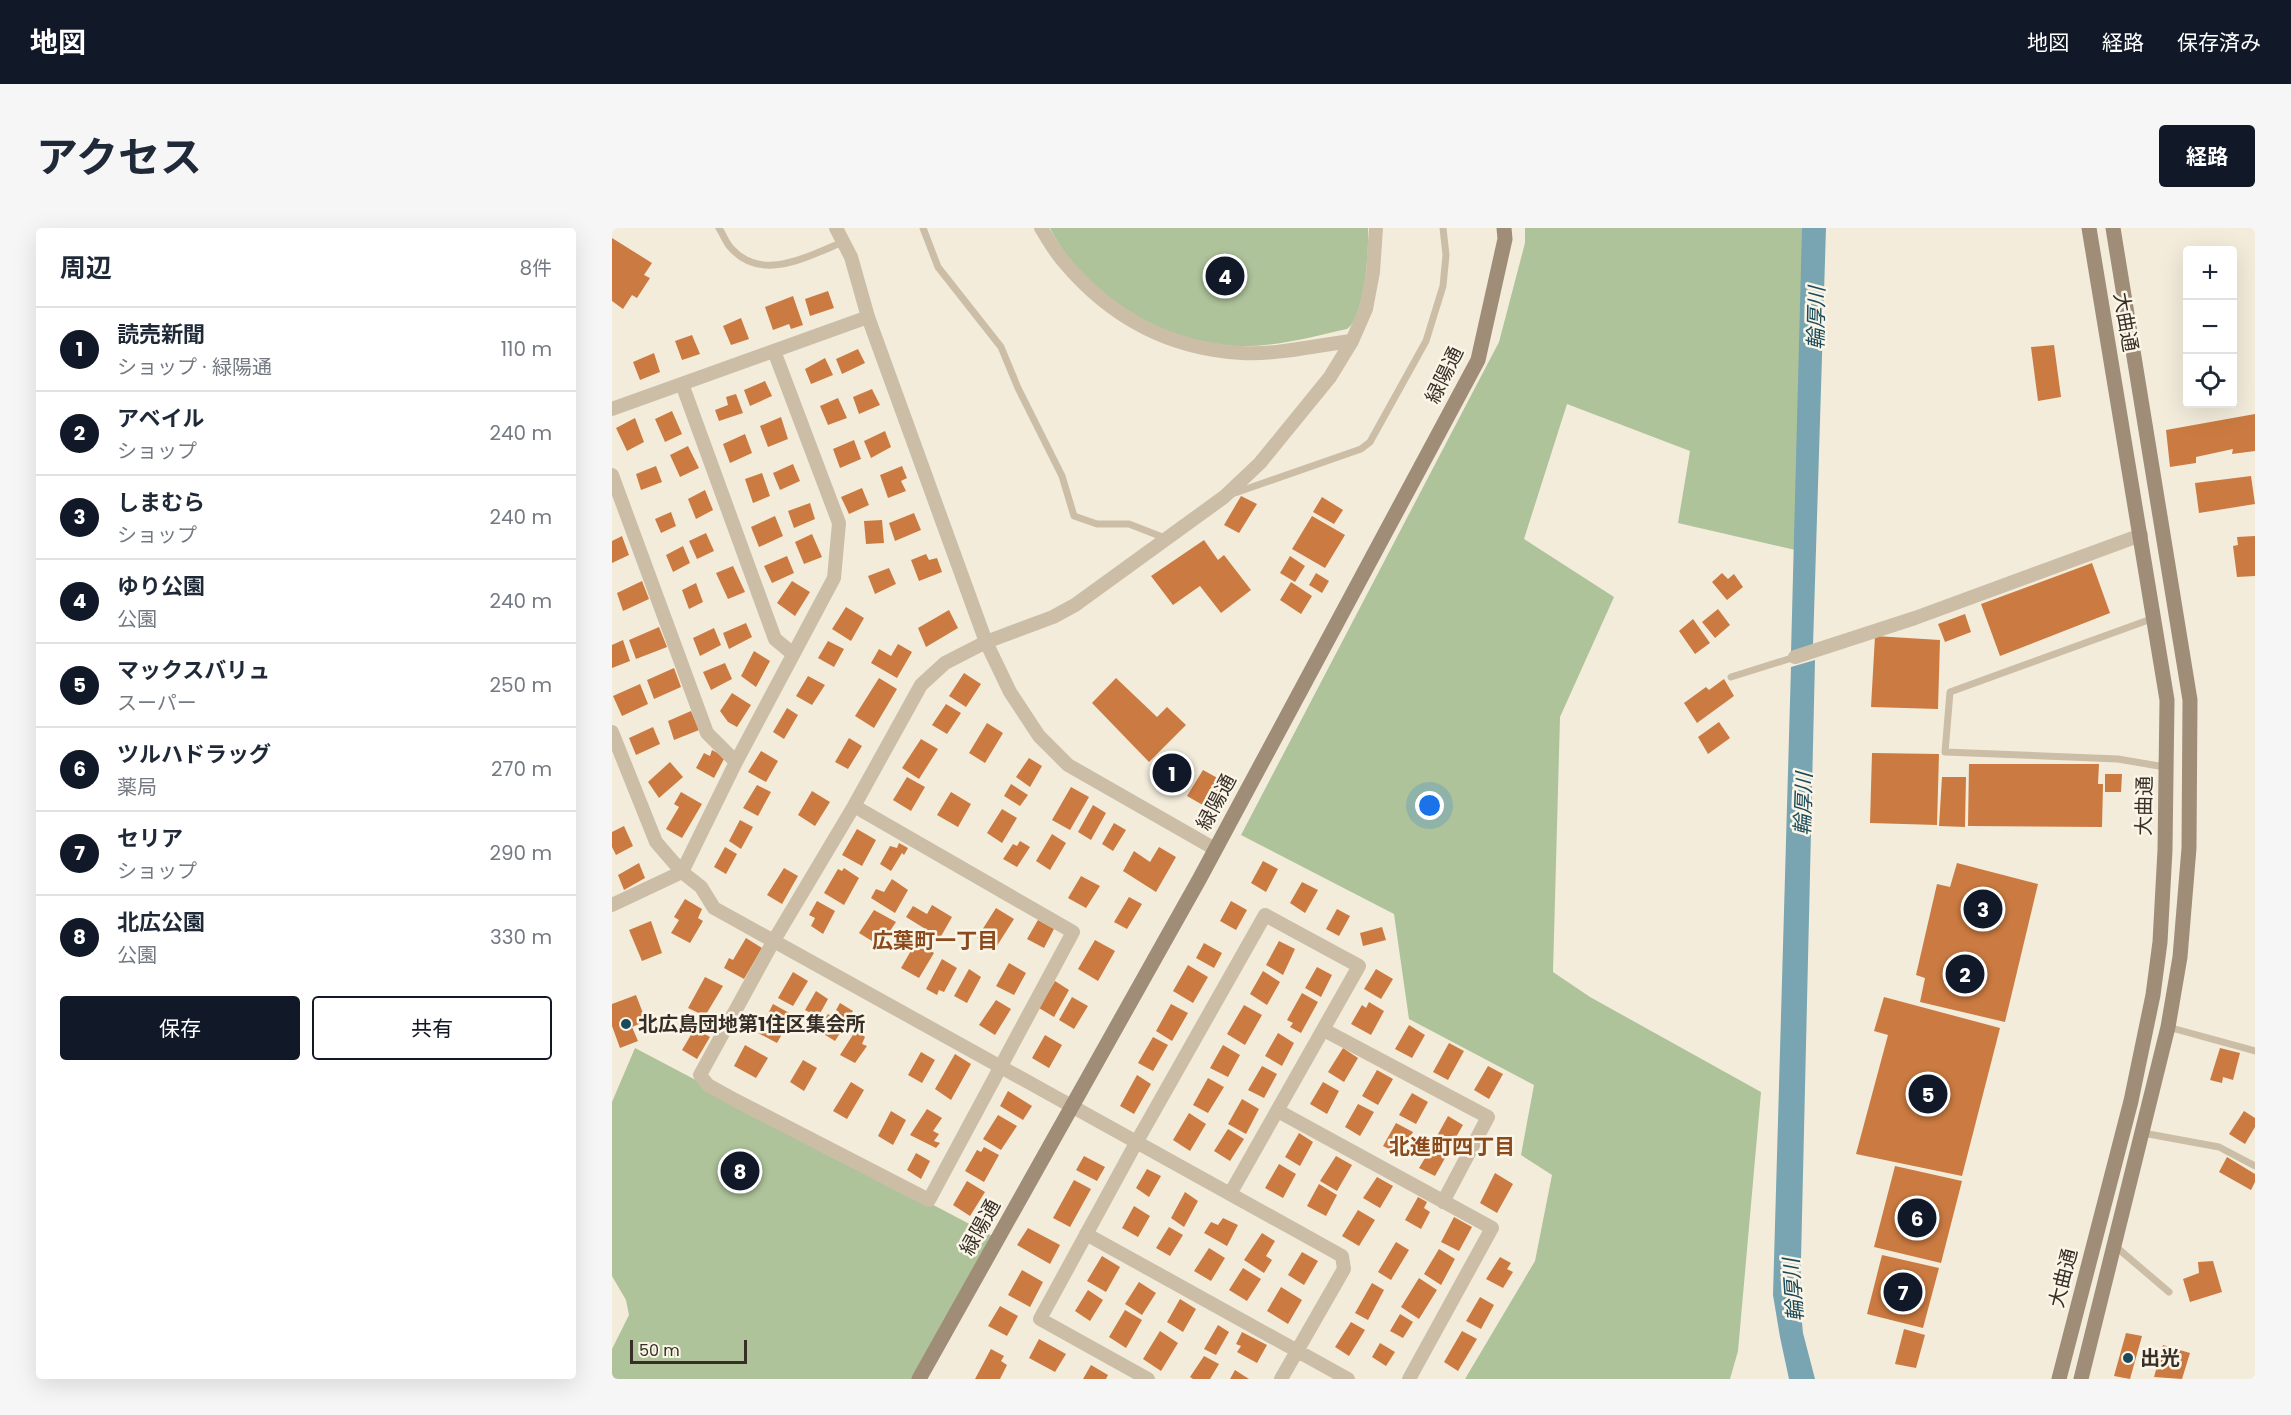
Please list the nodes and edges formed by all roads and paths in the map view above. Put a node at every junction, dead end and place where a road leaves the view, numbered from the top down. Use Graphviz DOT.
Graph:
graph roads {
  1 [pos="719,228"];
  2 [pos="836,228"];
  3 [pos="923,228"];
  4 [pos="1041,228"];
  5 [pos="1376,228"];
  6 [pos="1443,228"];
  7 [pos="1504,228"];
  8 [pos="2089,228"];
  9 [pos="2113,228"];
  10 [pos="843,242"];
  11 [pos="868,317"];
  12 [pos="1352,341"];
  13 [pos="774,351"];
  14 [pos="682,384"];
  15 [pos="612,409"];
  16 [pos="612,475"];
  17 [pos="1224,497"];
  18 [pos="2141,535"];
  19 [pos="1168,539"];
  20 [pos="2154,618"];
  21 [pos="986,642"];
  22 [pos="793,654"];
  23 [pos="1795,657"];
  24 [pos="1731,677"];
  25 [pos="612,732"];
  26 [pos="736,762"];
  27 [pos="2166,767"];
  28 [pos="854,806"];
  29 [pos="1215,849"];
  30 [pos="682,872"];
  31 [pos="612,905"];
  32 [pos="773,942"];
  33 [pos="2168,1027"];
  34 [pos="1324,1030"];
  35 [pos="2255,1051"];
  36 [pos="1000,1066"];
  37 [pos="1070,1107"];
  38 [pos="1278,1111"];
  39 [pos="2143,1133"];
  40 [pos="1136,1143"];
  41 [pos="2255,1166"];
  42 [pos="1230,1194"];
  43 [pos="1443,1202"];
  44 [pos="1086,1234"];
  45 [pos="2115,1246"];
  46 [pos="2169,1292"];
  47 [pos="1298,1350"];
  48 [pos="919,1379"];
  49 [pos="1148,1379"];
  50 [pos="1281,1379"];
  51 [pos="1348,1379"];
  52 [pos="1409,1379"];
  53 [pos="2059,1379"];
  54 [pos="2081,1379"];
  1 -- 10 [label="lane"];
  2 -- 10 [label="street"];
  3 -- 19 [label="lane"];
  4 -- 12 [label="street"];
  5 -- 12 [label="street"];
  6 -- 17 [label="lane"];
  7 -- 29 [label="main road, 緑陽通"];
  8 -- 18 [label="main road, 大曲通"];
  9 -- 33 [label="main road, 大曲通"];
  10 -- 11 [label="street"];
  11 -- 13 [label="street"];
  11 -- 21 [label="street"];
  12 -- 17 [label="street"];
  13 -- 14 [label="street"];
  13 -- 22 [label="street"];
  14 -- 15 [label="street"];
  14 -- 22 [label="street"];
  16 -- 26 [label="street"];
  17 -- 19 [label="street"];
  18 -- 20 [label="main road, 大曲通"];
  18 -- 23 [label="street"];
  19 -- 21 [label="street"];
  20 -- 27 [label="main road, 大曲通"];
  20 -- 27 [label="lane"];
  21 -- 28 [label="street"];
  21 -- 29 [label="street"];
  22 -- 26 [label="street"];
  23 -- 24 [label="lane"];
  25 -- 30 [label="street"];
  26 -- 30 [label="street"];
  27 -- 53 [label="main road, 大曲通"];
  28 -- 32 [label="street"];
  28 -- 36 [label="street"];
  29 -- 37 [label="main road, 緑陽通"];
  30 -- 31 [label="street"];
  30 -- 32 [label="street"];
  32 -- 36 [label="street"];
  32 -- 36 [label="street"];
  33 -- 35 [label="lane"];
  33 -- 39 [label="main road, 大曲通"];
  34 -- 38 [label="street"];
  34 -- 40 [label="street"];
  34 -- 43 [label="street"];
  36 -- 37 [label="street"];
  37 -- 40 [label="street"];
  37 -- 48 [label="main road, 緑陽通"];
  38 -- 42 [label="street"];
  38 -- 43 [label="street"];
  39 -- 41 [label="lane"];
  39 -- 45 [label="main road, 大曲通"];
  40 -- 42 [label="street"];
  40 -- 44 [label="street"];
  42 -- 47 [label="street"];
  43 -- 52 [label="street"];
  44 -- 47 [label="street"];
  44 -- 49 [label="street"];
  45 -- 46 [label="lane"];
  45 -- 54 [label="main road, 大曲通"];
  47 -- 50 [label="street"];
  47 -- 51 [label="street"];
}
